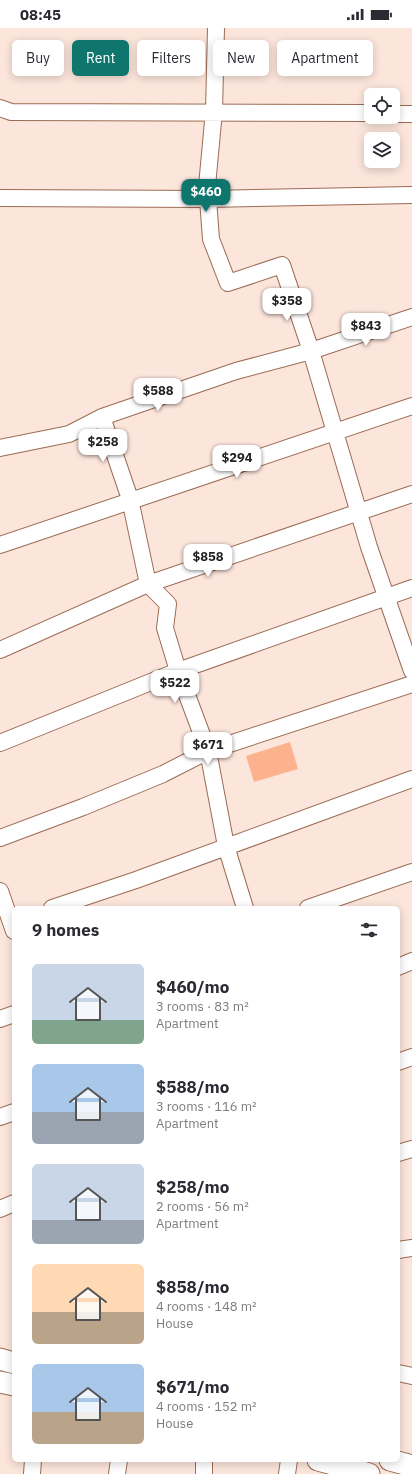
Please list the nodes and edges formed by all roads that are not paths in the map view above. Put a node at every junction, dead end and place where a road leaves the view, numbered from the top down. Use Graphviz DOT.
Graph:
graph roads {
  1 [pos="216,28"];
  2 [pos="0,108"];
  3 [pos="214,111"];
  4 [pos="364,113"];
  5 [pos="400,114"];
  6 [pos="412,114"];
  7 [pos="412,194"];
  8 [pos="0,198"];
  9 [pos="208,199"];
  10 [pos="412,317"];
  11 [pos="311,351"];
  12 [pos="412,406"];
  13 [pos="102,417"];
  14 [pos="336,432"];
  15 [pos="0,448"];
  16 [pos="412,494"];
  17 [pos="130,499"];
  18 [pos="358,511"];
  19 [pos="0,544"];
  20 [pos="148,584"];
  21 [pos="412,588"];
  22 [pos="386,598"];
  23 [pos="0,650"];
  24 [pos="412,671"];
  25 [pos="178,672"];
  26 [pos="412,684"];
  27 [pos="0,743"];
  28 [pos="208,750"];
  29 [pos="412,779"];
  30 [pos="0,838"];
  31 [pos="226,846"];
  32 [pos="412,872"];
  33 [pos="0,891"];
  34 [pos="58,906"];
  35 [pos="244,906"];
  36 [pos="314,906"];
  37 [pos="10,925"];
  38 [pos="412,961"];
  39 [pos="400,965"];
  40 [pos="12,1015"];
  41 [pos="0,1019"];
  42 [pos="412,1057"];
  43 [pos="400,1061"];
  44 [pos="12,1113"];
  45 [pos="0,1116"];
  46 [pos="412,1149"];
  47 [pos="400,1152"];
  48 [pos="412,1248"];
  49 [pos="400,1250"];
  50 [pos="0,1359"];
  51 [pos="12,1362"];
  52 [pos="400,1373"];
  53 [pos="412,1376"];
  54 [pos="0,1382"];
  55 [pos="12,1385"];
  56 [pos="33,1462"];
  57 [pos="119,1462"];
  58 [pos="204,1462"];
  59 [pos="289,1462"];
  60 [pos="325,1462"];
  61 [pos="397,1462"];
  62 [pos="412,1466"];
  63 [pos="32,1474"];
  64 [pos="117,1474"];
  65 [pos="204,1474"];
  66 [pos="287,1474"];
  67 [pos="370,1474"];
  1 -- 3 [label="street"];
  2 -- 3 [label="street"];
  3 -- 4 [label="street"];
  3 -- 9 [label="street"];
  5 -- 6 [label="street"];
  7 -- 9 [label="street"];
  8 -- 9 [label="street"];
  9 -- 11 [label="street"];
  10 -- 11 [label="street"];
  11 -- 13 [label="street"];
  11 -- 14 [label="street"];
  12 -- 14 [label="street"];
  13 -- 15 [label="street"];
  13 -- 17 [label="street"];
  14 -- 17 [label="street"];
  14 -- 18 [label="street"];
  16 -- 18 [label="street"];
  17 -- 19 [label="street"];
  17 -- 20 [label="street"];
  18 -- 20 [label="street"];
  18 -- 22 [label="street"];
  20 -- 23 [label="street"];
  20 -- 25 [label="street"];
  21 -- 22 [label="street"];
  22 -- 24 [label="street"];
  22 -- 25 [label="street"];
  25 -- 27 [label="street"];
  25 -- 28 [label="street"];
  26 -- 28 [label="street"];
  28 -- 30 [label="street"];
  28 -- 31 [label="street"];
  29 -- 31 [label="street"];
  31 -- 34 [label="street"];
  31 -- 35 [label="street"];
  32 -- 36 [label="street"];
  33 -- 37 [label="street"];
  38 -- 39 [label="street"];
  40 -- 41 [label="street"];
  42 -- 43 [label="street"];
  44 -- 45 [label="street"];
  46 -- 47 [label="street"];
  48 -- 49 [label="street"];
  50 -- 51 [label="main road"];
  52 -- 53 [label="street"];
  54 -- 55 [label="main road"];
  56 -- 63 [label="street"];
  57 -- 64 [label="street"];
  58 -- 65 [label="street"];
  59 -- 66 [label="street"];
  60 -- 67 [label="main road"];
  61 -- 62 [label="main road"];
}
